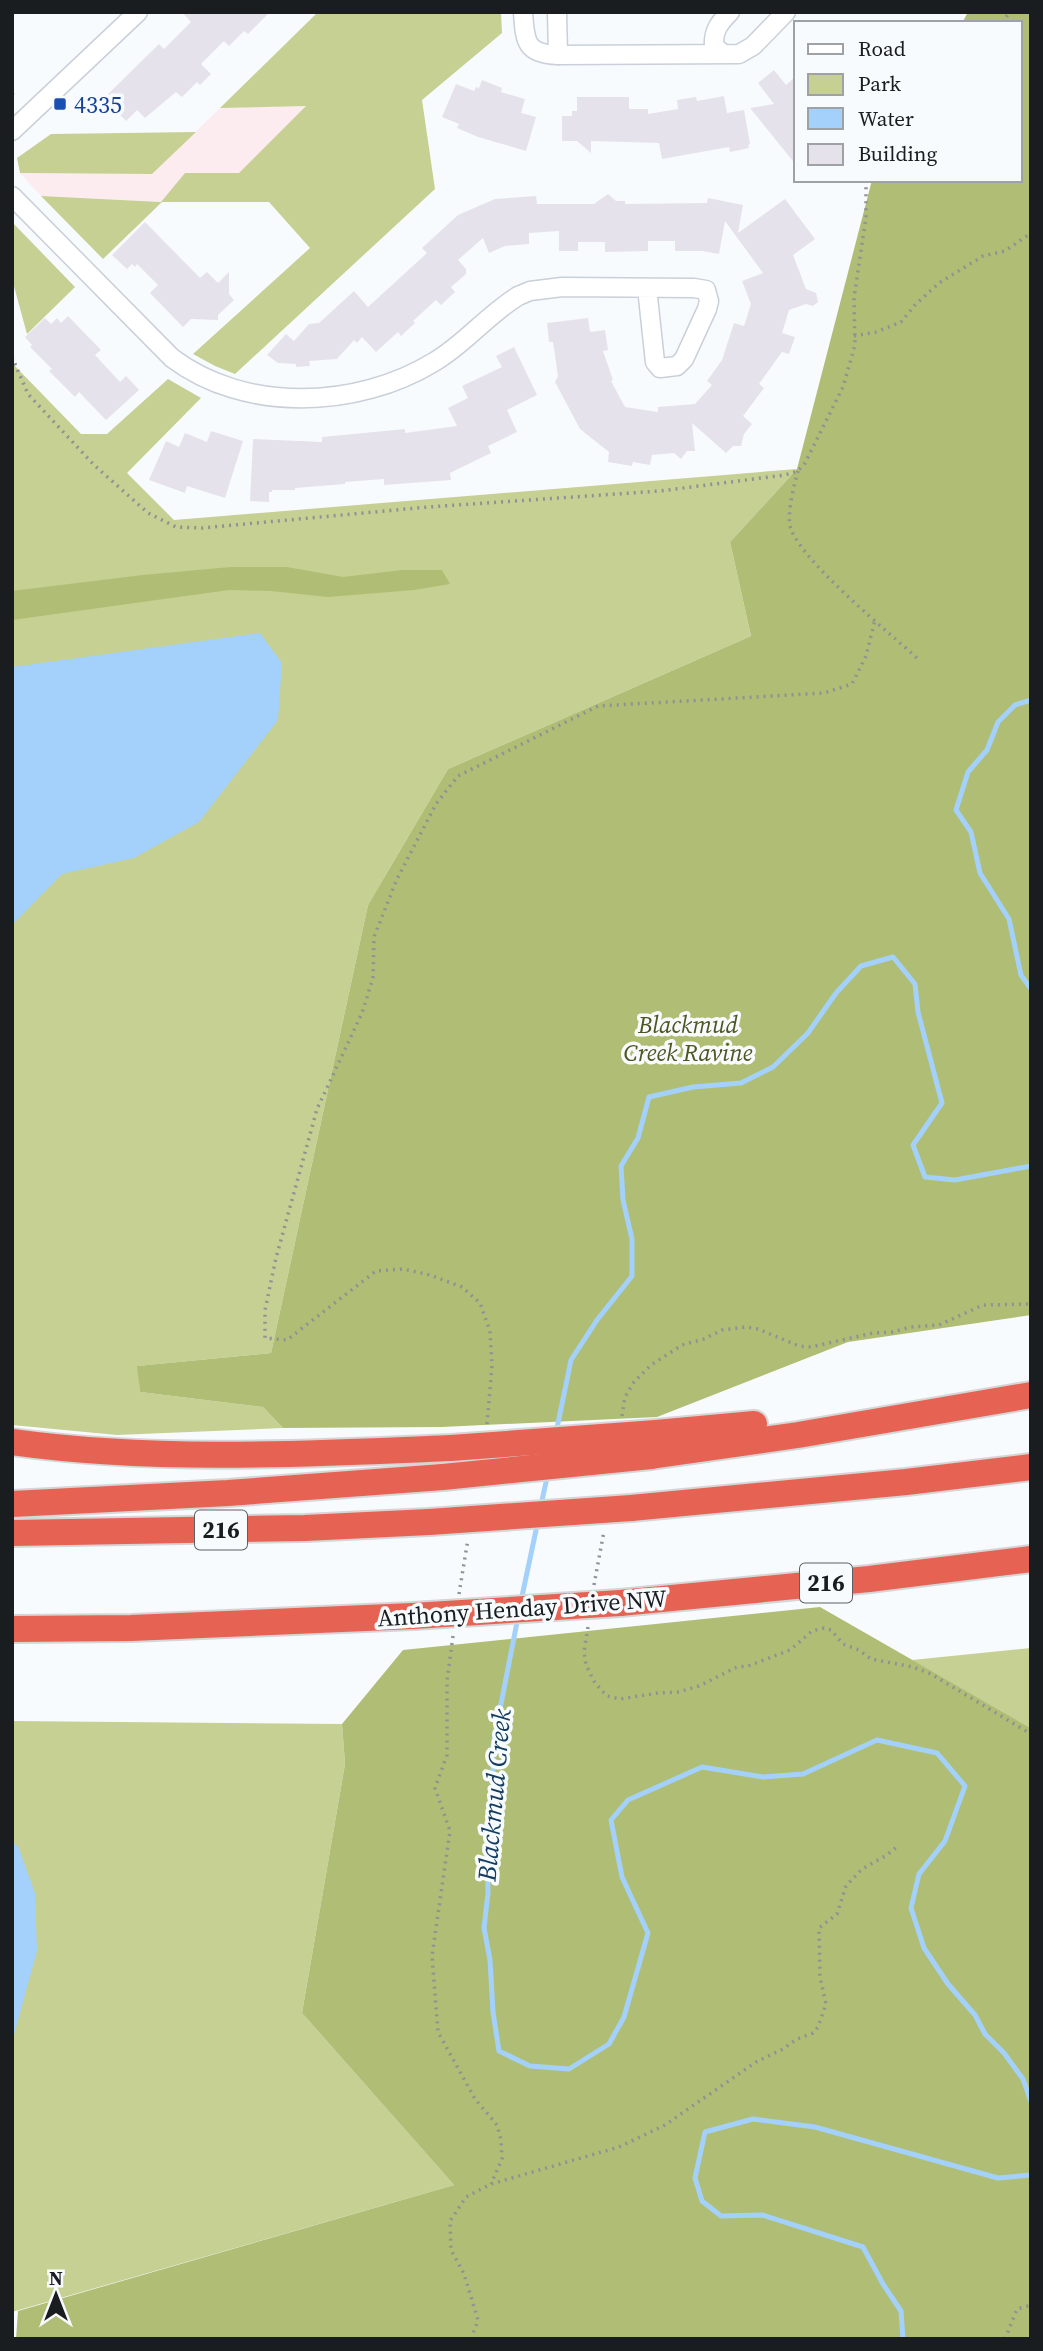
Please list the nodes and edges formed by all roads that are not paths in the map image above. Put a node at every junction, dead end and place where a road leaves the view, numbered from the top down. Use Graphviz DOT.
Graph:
graph roads {
  1 [pos="138,12"];
  2 [pos="523,12"];
  3 [pos="557,12"];
  4 [pos="730,12"];
  5 [pos="786,12"];
  6 [pos="722,53"];
  7 [pos="558,55"];
  8 [pos="12,131"];
  9 [pos="12,196"];
  10 [pos="647,288"];
  11 [pos="1031,1394"];
  12 [pos="12,1441"];
  13 [pos="654,1444"];
  14 [pos="1031,1467"];
  15 [pos="12,1504"];
  16 [pos="12,1533"];
  17 [pos="1031,1559"];
  18 [pos="12,1629"];
  19 [pos="131,1629"];
  20 [pos="12,1647"];
  1 -- 8 [label="street"];
  2 -- 7 [label="street"];
  3 -- 7 [label="street"];
  4 -- 6 [label="street"];
  5 -- 6 [label="street"];
  6 -- 7 [label="street"];
  9 -- 10 [label="street"];
  10 -- 10 [label="street"];
  11 -- 13 [label="highway"];
  12 -- 13 [label="highway, bridge"];
  13 -- 15 [label="highway, bridge"];
  14 -- 16 [label="highway, 216, bridge"];
  17 -- 19 [label="highway, Anthony Henday Drive NW / 216, bridge"];
  18 -- 19 [label="highway, Anthony Henday Drive NW / 216"];
  19 -- 20 [label="highway"];
}
